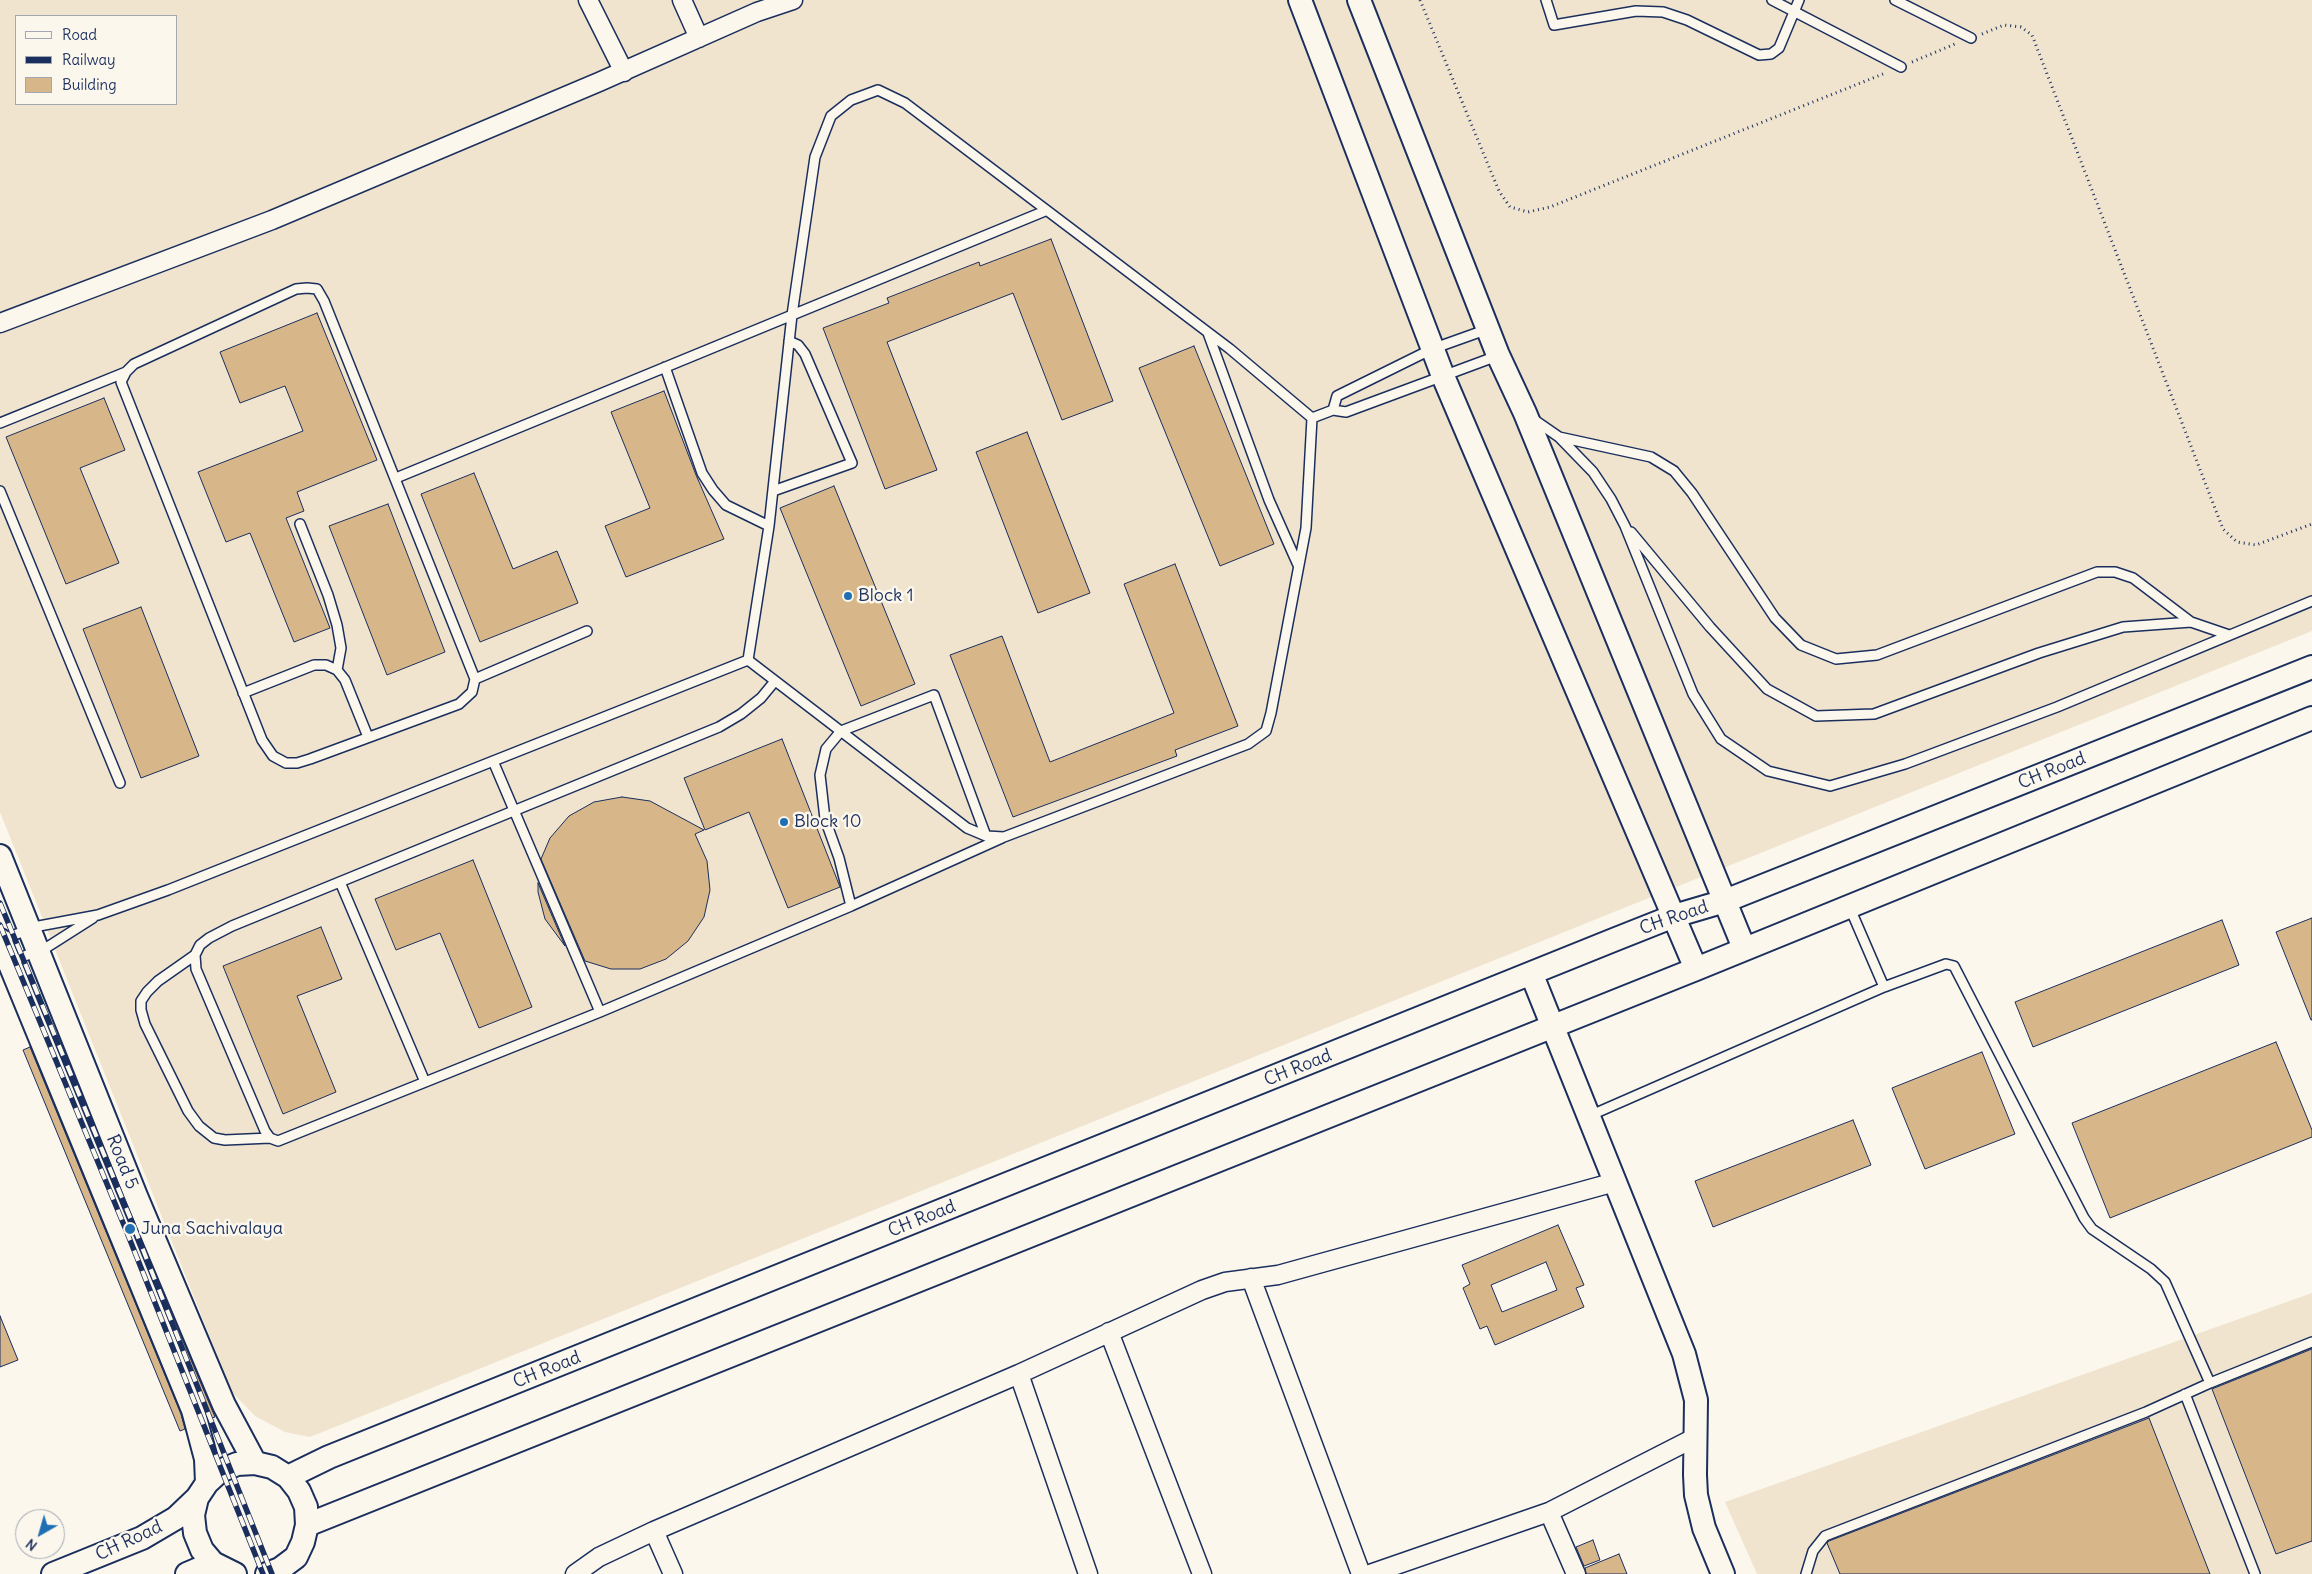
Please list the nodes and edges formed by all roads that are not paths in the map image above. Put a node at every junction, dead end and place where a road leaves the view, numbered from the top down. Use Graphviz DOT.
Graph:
graph roads {
  1 [pos="588,0"];
  2 [pos="682,0"];
  3 [pos="793,0"];
  4 [pos="1300,0"];
  5 [pos="1359,0"];
  6 [pos="1546,0"];
  7 [pos="1772,0"];
  8 [pos="1799,0"];
  9 [pos="1895,0"];
  10 [pos="755,6"];
  11 [pos="1795,10"];
  12 [pos="699,38"];
  13 [pos="1971,38"];
  14 [pos="1902,67"];
  15 [pos="624,72"];
  16 [pos="1045,211"];
  17 [pos="792,315"];
  18 [pos="0,323"];
  19 [pos="1488,329"];
  20 [pos="1208,333"];
  21 [pos="789,341"];
  22 [pos="1432,349"];
  23 [pos="1498,355"];
  24 [pos="665,367"];
  25 [pos="126,372"];
  26 [pos="1443,376"];
  27 [pos="1333,410"];
  28 [pos="1525,413"];
  29 [pos="1312,418"];
  30 [pos="0,423"];
  31 [pos="1559,437"];
  32 [pos="396,478"];
  33 [pos="0,491"];
  34 [pos="773,492"];
  35 [pos="300,524"];
  36 [pos="769,526"];
  37 [pos="1625,526"];
  38 [pos="1299,566"];
  39 [pos="2312,601"];
  40 [pos="2191,622"];
  41 [pos="587,631"];
  42 [pos="2229,635"];
  43 [pos="748,660"];
  44 [pos="2312,667"];
  45 [pos="337,670"];
  46 [pos="475,679"];
  47 [pos="775,681"];
  48 [pos="243,693"];
  49 [pos="2312,718"];
  50 [pos="840,731"];
  51 [pos="368,737"];
  52 [pos="493,761"];
  53 [pos="120,783"];
  54 [pos="515,810"];
  55 [pos="986,836"];
  56 [pos="1004,837"];
  57 [pos="0,856"];
  58 [pos="340,882"];
  59 [pos="1725,901"];
  60 [pos="851,906"];
  61 [pos="1849,906"];
  62 [pos="98,916"];
  63 [pos="1674,916"];
  64 [pos="30,930"];
  65 [pos="0,940"];
  66 [pos="1744,948"];
  67 [pos="38,951"];
  68 [pos="195,955"];
  69 [pos="9,962"];
  70 [pos="1696,969"];
  71 [pos="1532,975"];
  72 [pos="1884,987"];
  73 [pos="600,1012"];
  74 [pos="1552,1025"];
  75 [pos="425,1082"];
  76 [pos="1588,1116"];
  77 [pos="270,1138"];
  78 [pos="1615,1182"];
  79 [pos="1251,1278"];
  80 [pos="1109,1332"];
  81 [pos="2312,1342"];
  82 [pos="1018,1374"];
  83 [pos="2210,1383"];
  84 [pos="2185,1394"];
  85 [pos="1696,1437"];
  86 [pos="255,1463"];
  87 [pos="288,1477"];
  88 [pos="202,1490"];
  89 [pos="1550,1512"];
  90 [pos="307,1525"];
  91 [pos="654,1531"];
  92 [pos="213,1563"];
  93 [pos="296,1566"];
  94 [pos="54,1574"];
  95 [pos="187,1574"];
  96 [pos="235,1574"];
  97 [pos="267,1574"];
  98 [pos="575,1574"];
  99 [pos="673,1574"];
  100 [pos="1088,1574"];
  101 [pos="1202,1574"];
  102 [pos="1361,1574"];
  103 [pos="1370,1574"];
  104 [pos="1576,1574"];
  105 [pos="1723,1574"];
  106 [pos="1806,1574"];
  107 [pos="2254,1574"];
  1 -- 15 [label="street"];
  2 -- 12 [label="street"];
  3 -- 10 [label="street"];
  4 -- 22 [label="street"];
  5 -- 19 [label="street"];
  6 -- 11 [label="lane"];
  7 -- 11 [label="lane"];
  8 -- 11 [label="lane"];
  9 -- 13 [label="lane"];
  10 -- 12 [label="street"];
  11 -- 14 [label="lane"];
  12 -- 15 [label="street"];
  15 -- 18 [label="street"];
  16 -- 17 [label="lane"];
  16 -- 17 [label="lane"];
  16 -- 20 [label="lane"];
  17 -- 21 [label="lane"];
  17 -- 24 [label="lane"];
  19 -- 22 [label="lane"];
  19 -- 23 [label="street"];
  20 -- 29 [label="lane"];
  20 -- 38 [label="lane"];
  21 -- 34 [label="lane"];
  21 -- 34 [label="lane"];
  22 -- 26 [label="street"];
  22 -- 27 [label="lane"];
  23 -- 26 [label="lane"];
  23 -- 28 [label="street"];
  24 -- 32 [label="lane"];
  24 -- 36 [label="lane"];
  25 -- 30 [label="lane"];
  25 -- 32 [label="lane"];
  25 -- 48 [label="lane"];
  26 -- 27 [label="lane"];
  26 -- 63 [label="street"];
  27 -- 29 [label="lane"];
  28 -- 31 [label="lane"];
  28 -- 59 [label="street"];
  29 -- 38 [label="lane"];
  31 -- 37 [label="lane"];
  31 -- 40 [label="lane"];
  32 -- 46 [label="lane"];
  33 -- 53 [label="lane"];
  34 -- 36 [label="lane"];
  35 -- 45 [label="lane"];
  36 -- 43 [label="lane"];
  37 -- 40 [label="lane"];
  37 -- 42 [label="lane"];
  38 -- 56 [label="lane"];
  39 -- 42 [label="lane"];
  40 -- 42 [label="lane"];
  41 -- 46 [label="lane"];
  43 -- 47 [label="lane"];
  43 -- 52 [label="lane"];
  44 -- 59 [label="street, CH Road"];
  45 -- 48 [label="lane"];
  45 -- 51 [label="lane"];
  46 -- 51 [label="lane"];
  47 -- 50 [label="lane"];
  47 -- 54 [label="lane"];
  48 -- 51 [label="lane"];
  49 -- 61 [label="street"];
  50 -- 55 [label="lane"];
  50 -- 55 [label="lane"];
  50 -- 60 [label="lane"];
  52 -- 54 [label="lane"];
  52 -- 62 [label="lane"];
  54 -- 58 [label="lane"];
  54 -- 73 [label="lane"];
  55 -- 56 [label="lane"];
  56 -- 60 [label="lane"];
  57 -- 64 [label="street, Road 5"];
  58 -- 68 [label="lane"];
  58 -- 75 [label="lane"];
  59 -- 63 [label="street, CH Road"];
  59 -- 66 [label="street"];
  60 -- 73 [label="lane"];
  61 -- 66 [label="street"];
  61 -- 72 [label="lane"];
  62 -- 64 [label="lane"];
  62 -- 67 [label="lane"];
  63 -- 70 [label="street"];
  63 -- 71 [label="street, CH Road"];
  64 -- 65 [label="lane"];
  64 -- 67 [label="street, Road 5"];
  65 -- 69 [label="street, Road 5"];
  66 -- 70 [label="street"];
  67 -- 69 [label="lane"];
  67 -- 86 [label="street, Road 5"];
  68 -- 77 [label="lane"];
  68 -- 77 [label="lane"];
  69 -- 88 [label="street, Road 5"];
  70 -- 74 [label="street"];
  71 -- 74 [label="street"];
  71 -- 87 [label="street, CH Road"];
  72 -- 76 [label="lane"];
  72 -- 83 [label="lane"];
  73 -- 75 [label="lane"];
  74 -- 76 [label="street"];
  74 -- 90 [label="street"];
  75 -- 77 [label="lane"];
  76 -- 78 [label="street"];
  78 -- 79 [label="street"];
  78 -- 85 [label="street"];
  79 -- 80 [label="street"];
  79 -- 102 [label="street"];
  80 -- 82 [label="street"];
  80 -- 101 [label="street"];
  81 -- 83 [label="lane"];
  82 -- 91 [label="street"];
  82 -- 100 [label="street"];
  83 -- 84 [label="lane"];
  84 -- 106 [label="lane"];
  84 -- 107 [label="lane"];
  85 -- 89 [label="street"];
  85 -- 105 [label="street"];
  86 -- 87 [label="street"];
  86 -- 88 [label="street, CH Road"];
  87 -- 90 [label="street"];
  88 -- 92 [label="street, Road 5"];
  88 -- 94 [label="street, CH Road"];
  89 -- 103 [label="street"];
  89 -- 104 [label="street"];
  90 -- 93 [label="street"];
  91 -- 98 [label="street"];
  91 -- 99 [label="street"];
  92 -- 95 [label="street"];
  92 -- 96 [label="street"];
  93 -- 97 [label="street"];
}
